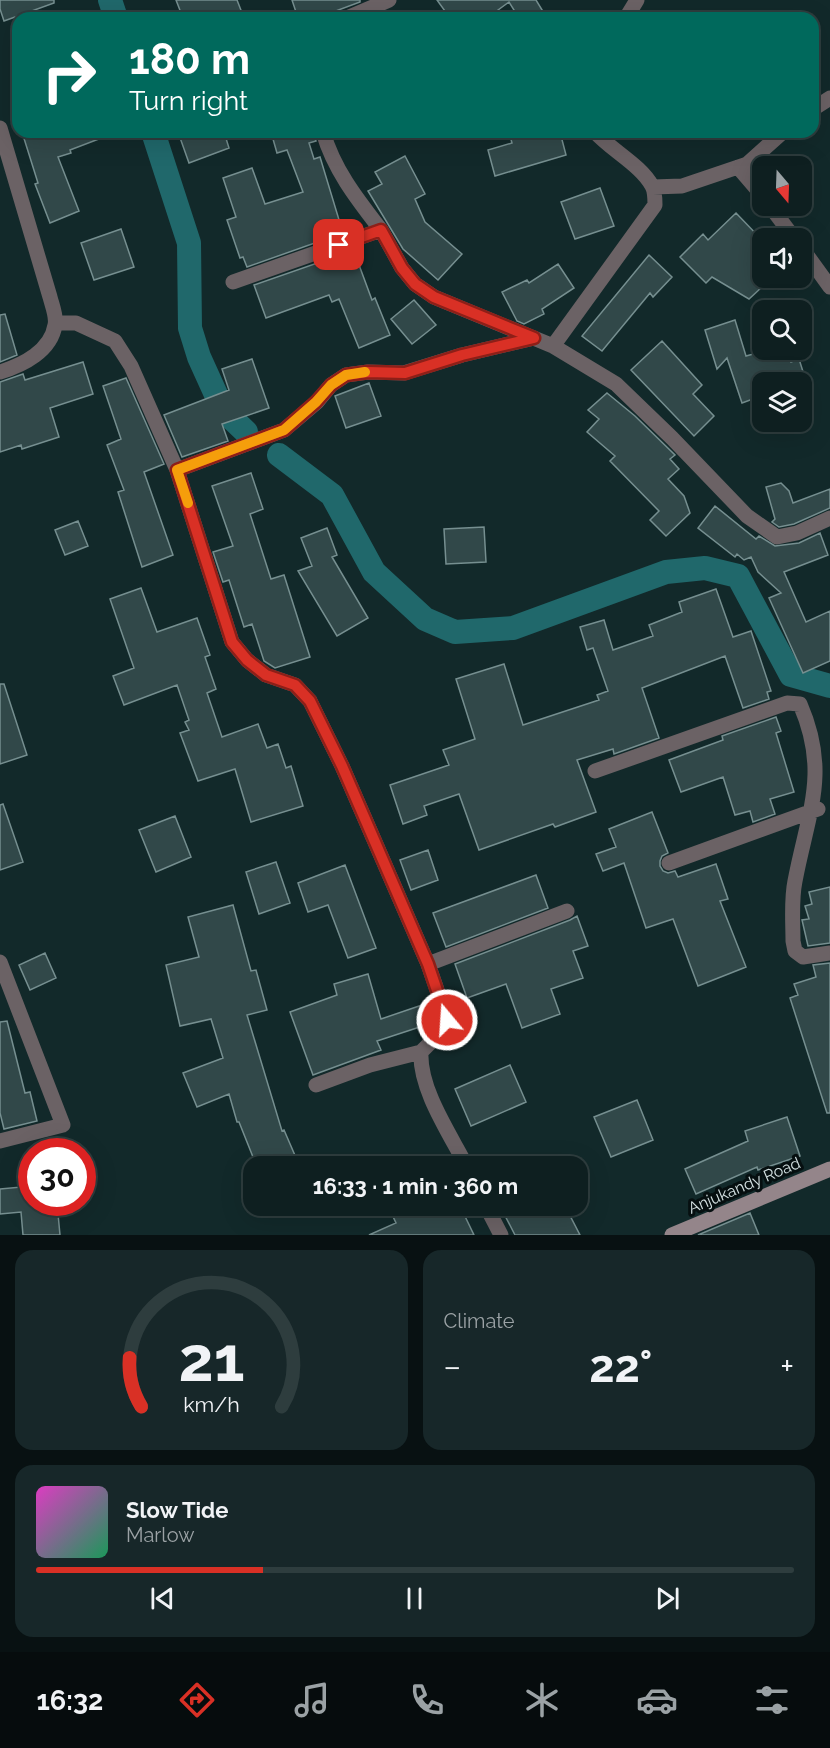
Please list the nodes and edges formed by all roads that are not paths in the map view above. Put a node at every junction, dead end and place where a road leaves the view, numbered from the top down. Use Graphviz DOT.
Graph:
graph roads {
  1 [pos="389,0"];
  2 [pos="361,12"];
  3 [pos="0,128"];
  4 [pos="324,138"];
  5 [pos="600,138"];
  6 [pos="776,138"];
  7 [pos="738,167"];
  8 [pos="752,183"];
  9 [pos="653,187"];
  10 [pos="381,230"];
  11 [pos="812,262"];
  12 [pos="233,282"];
  13 [pos="830,287"];
  14 [pos="56,323"];
  15 [pos="534,338"];
  16 [pos="553,346"];
  17 [pos="0,372"];
  18 [pos="177,470"];
  19 [pos="830,518"];
  20 [pos="595,771"];
  21 [pos="818,808"];
  22 [pos="669,864"];
  23 [pos="567,911"];
  24 [pos="830,953"];
  25 [pos="0,962"];
  26 [pos="428,964"];
  27 [pos="421,1052"];
  28 [pos="316,1085"];
  29 [pos="0,1141"];
  30 [pos="461,1156"];
  31 [pos="830,1169"];
  32 [pos="491,1216"];
  33 [pos="501,1235"];
  34 [pos="672,1235"];
  1 -- 2 [label="street"];
  3 -- 14 [label="street"];
  4 -- 10 [label="street"];
  5 -- 9 [label="street"];
  6 -- 7 [label="street"];
  7 -- 8 [label="street"];
  7 -- 9 [label="street"];
  9 -- 16 [label="street"];
  10 -- 12 [label="street"];
  10 -- 15 [label="street"];
  11 -- 13 [label="street"];
  14 -- 17 [label="street"];
  14 -- 18 [label="street"];
  15 -- 16 [label="street"];
  15 -- 18 [label="street"];
  16 -- 19 [label="street"];
  18 -- 26 [label="street"];
  20 -- 21 [label="street"];
  21 -- 22 [label="street"];
  21 -- 24 [label="street"];
  23 -- 26 [label="street"];
  25 -- 29 [label="street"];
  26 -- 27 [label="street"];
  27 -- 28 [label="street"];
  27 -- 30 [label="street"];
  31 -- 34 [label="street, Anjukandy Road"];
  32 -- 33 [label="street"];
}
